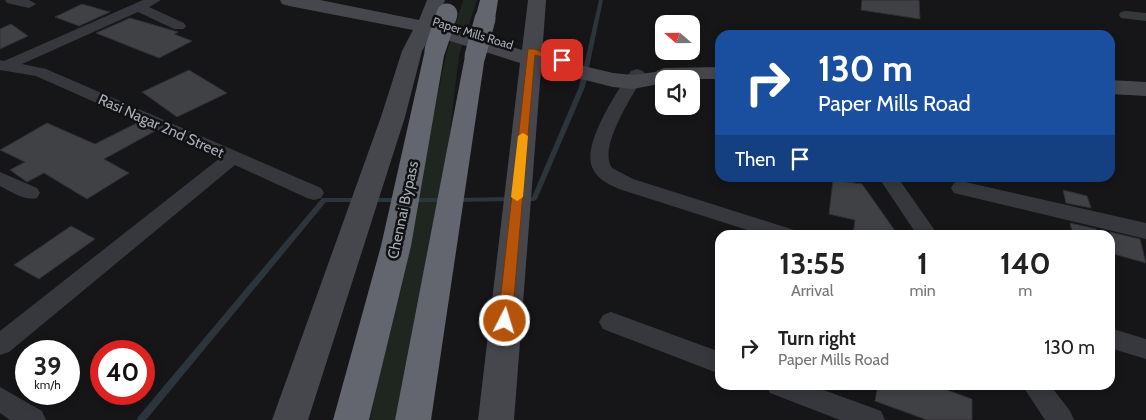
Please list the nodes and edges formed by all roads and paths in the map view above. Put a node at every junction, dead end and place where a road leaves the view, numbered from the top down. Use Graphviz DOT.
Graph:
graph roads {
  1 [pos="12,0"];
  2 [pos="154,0"];
  3 [pos="289,0"];
  4 [pos="339,0"];
  5 [pos="537,0"];
  6 [pos="29,4"];
  7 [pos="137,7"];
  8 [pos="487,10"];
  9 [pos="432,13"];
  10 [pos="1126,15"];
  11 [pos="1146,17"];
  12 [pos="179,26"];
  13 [pos="542,61"];
  14 [pos="2,66"];
  15 [pos="715,73"];
  16 [pos="626,77"];
  17 [pos="1115,86"];
  18 [pos="1146,89"];
  19 [pos="232,158"];
  20 [pos="0,178"];
  21 [pos="891,182"];
  22 [pos="961,188"];
  23 [pos="30,193"];
  24 [pos="314,193"];
  25 [pos="771,230"];
  26 [pos="924,230"];
  27 [pos="1146,231"];
  28 [pos="611,322"];
  29 [pos="1115,340"];
  30 [pos="0,345"];
  31 [pos="1146,349"];
  32 [pos="715,361"];
  33 [pos="792,390"];
  34 [pos="1039,390"];
  35 [pos="0,399"];
  36 [pos="497,410"];
  37 [pos="33,420"];
  38 [pos="290,420"];
  39 [pos="351,420"];
  40 [pos="413,420"];
  41 [pos="872,420"];
  42 [pos="1061,420"];
  1 -- 6 [label="street"];
  2 -- 7 [label="street"];
  3 -- 9 [label="street, Paper Mills Road"];
  4 -- 9 [label="street"];
  5 -- 13 [label="street"];
  7 -- 12 [label="street"];
  7 -- 14 [label="street"];
  8 -- 40 [label="highway, bridge"];
  9 -- 13 [label="street, Paper Mills Road"];
  9 -- 38 [label="street"];
  9 -- 39 [label="highway, Chennai Bypass, bridge"];
  10 -- 11 [label="street"];
  13 -- 16 [label="street, Paper Mills Road"];
  13 -- 36 [label="street"];
  14 -- 19 [label="street, Rasi Nagar 2nd Street"];
  15 -- 16 [label="street, Paper Mills Road"];
  16 -- 25 [label="street"];
  17 -- 18 [label="street"];
  19 -- 24 [label="street, Rasi Nagar 2nd Street"];
  19 -- 30 [label="street"];
  20 -- 23 [label="street"];
  21 -- 26 [label="street"];
  22 -- 27 [label="street"];
  28 -- 32 [label="street"];
  29 -- 31 [label="street"];
  33 -- 41 [label="street"];
  34 -- 42 [label="street"];
  35 -- 37 [label="street"];
}
